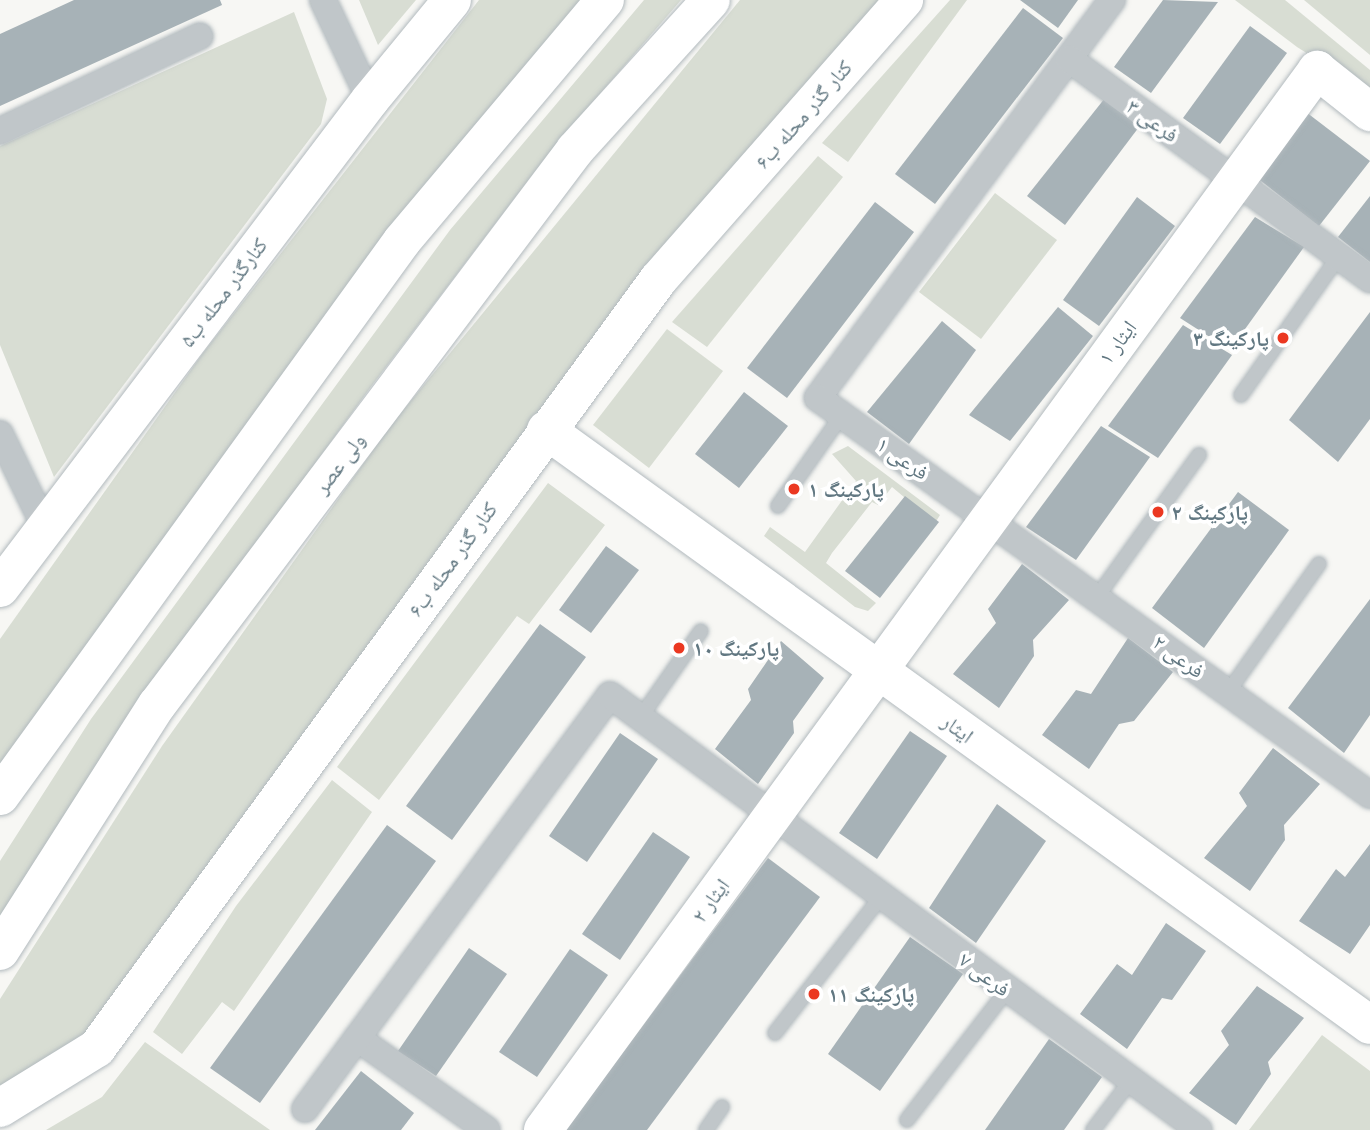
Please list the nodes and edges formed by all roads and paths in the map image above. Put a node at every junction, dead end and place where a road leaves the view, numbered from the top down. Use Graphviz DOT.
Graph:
graph roads {
  1 [pos="323,0"];
  2 [pos="452,0"];
  3 [pos="605,0"];
  4 [pos="711,0"];
  5 [pos="904,0"];
  6 [pos="1112,0"];
  7 [pos="200,36"];
  8 [pos="1069,59"];
  9 [pos="370,100"];
  10 [pos="1370,112"];
  11 [pos="0,131"];
  12 [pos="1236,181"];
  13 [pos="1339,256"];
  14 [pos="1370,279"];
  15 [pos="1241,395"];
  16 [pos="842,415"];
  17 [pos="546,430"];
  18 [pos="0,434"];
  19 [pos="1199,455"];
  20 [pos="779,506"];
  21 [pos="988,517"];
  22 [pos="45,527"];
  23 [pos="1319,564"];
  24 [pos="0,589"];
  25 [pos="1097,597"];
  26 [pos="701,631"];
  27 [pos="876,668"];
  28 [pos="1228,692"];
  29 [pos="640,718"];
  30 [pos="1367,785"];
  31 [pos="0,796"];
  32 [pos="771,817"];
  33 [pos="881,897"];
  34 [pos="0,951"];
  35 [pos="1007,990"];
  36 [pos="1370,1025"];
  37 [pos="775,1033"];
  38 [pos="357,1038"];
  39 [pos="1132,1079"];
  40 [pos="722,1107"];
  41 [pos="0,1108"];
  42 [pos="305,1110"];
  43 [pos="908,1120"];
  44 [pos="487,1130"];
  45 [pos="543,1130"];
  46 [pos="706,1130"];
  47 [pos="1093,1130"];
  48 [pos="1199,1130"];
  1 -- 9 [label="street"];
  2 -- 9 [label="street, کنارگذر محله ب۵"];
  3 -- 31 [label="street"];
  4 -- 34 [label="street, ولی عصر"];
  5 -- 17 [label="street, کنار گذر محله ب۶"];
  6 -- 8 [label="street"];
  7 -- 11 [label="street"];
  8 -- 12 [label="street, فرعی ۳"];
  8 -- 16 [label="street, فرعی ۱"];
  9 -- 22 [label="street, کنارگذر محله ب۵"];
  10 -- 12 [label="street, ایثار ۱"];
  12 -- 13 [label="street, فرعی ۳"];
  12 -- 21 [label="street, ایثار ۱"];
  13 -- 14 [label="street, فرعی ۳"];
  13 -- 15 [label="lane"];
  16 -- 20 [label="lane"];
  16 -- 21 [label="street, فرعی ۱"];
  17 -- 27 [label="street, ایثار"];
  17 -- 41 [label="street, کنار گذر محله ب۶"];
  18 -- 22 [label="street"];
  19 -- 25 [label="lane"];
  21 -- 25 [label="street, فرعی ۲"];
  21 -- 27 [label="street, ایثار ۱"];
  22 -- 24 [label="street, کنارگذر محله ب۵"];
  23 -- 28 [label="lane"];
  25 -- 28 [label="street, فرعی ۲"];
  26 -- 29 [label="lane"];
  27 -- 32 [label="street, ایثار ۲"];
  27 -- 36 [label="street, ایثار"];
  28 -- 30 [label="street, فرعی ۲"];
  29 -- 32 [label="street, فرعی ۷"];
  29 -- 38 [label="street, فرعی ۷"];
  32 -- 33 [label="street, فرعی ۷"];
  32 -- 45 [label="street, ایثار ۲"];
  33 -- 35 [label="street, فرعی ۷"];
  33 -- 37 [label="lane"];
  35 -- 39 [label="street, فرعی ۷"];
  35 -- 43 [label="lane"];
  38 -- 42 [label="street"];
  38 -- 44 [label="street"];
  39 -- 47 [label="lane"];
  39 -- 48 [label="street, فرعی ۷"];
  40 -- 46 [label="lane"];
}
